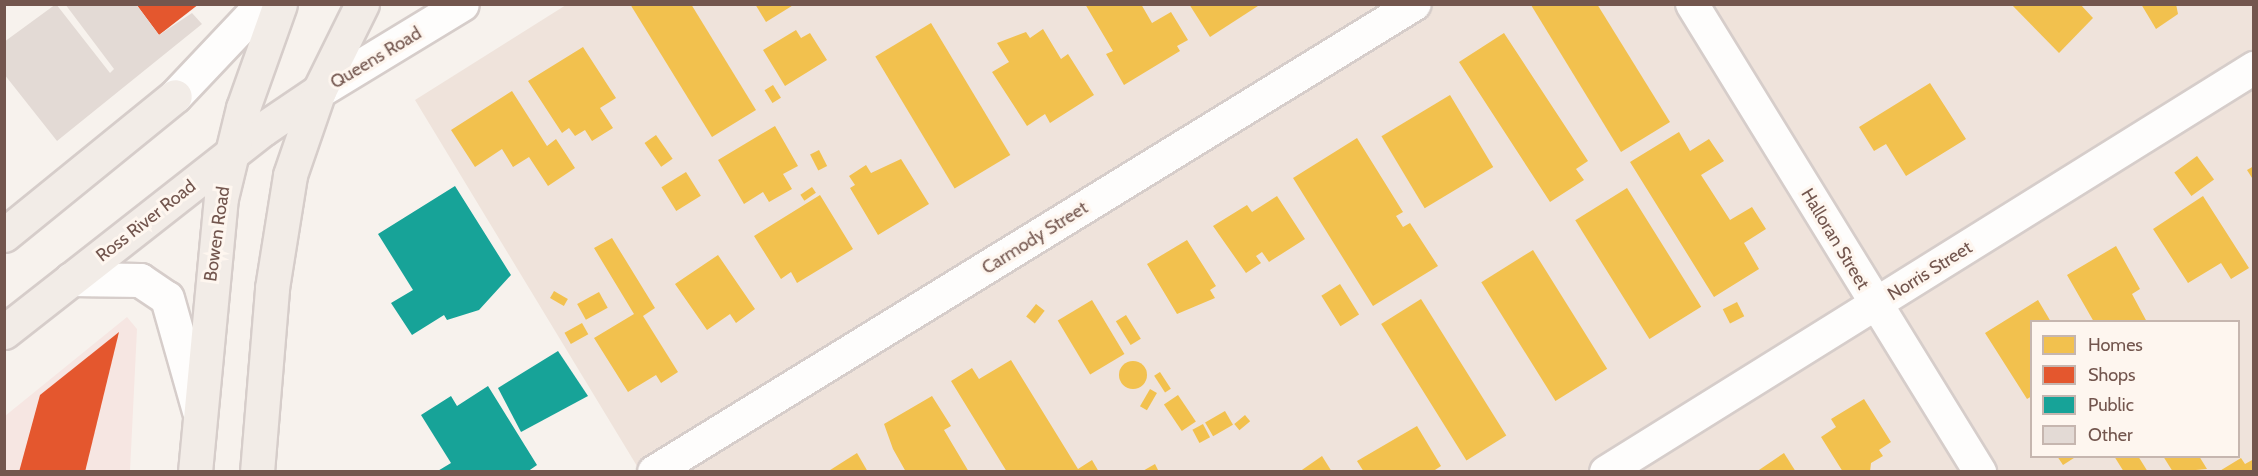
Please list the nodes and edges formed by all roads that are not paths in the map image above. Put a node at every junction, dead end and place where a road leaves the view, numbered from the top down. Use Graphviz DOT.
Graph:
graph roads {
  1 [pos="262,4"];
  2 [pos="279,4"];
  3 [pos="362,4"];
  4 [pos="462,4"];
  5 [pos="1415,4"];
  6 [pos="1692,4"];
  7 [pos="2253,68"];
  8 [pos="319,91"];
  9 [pos="230,154"];
  10 [pos="4,235"];
  11 [pos="71,279"];
  12 [pos="1875,306"];
  13 [pos="4,332"];
  14 [pos="199,413"];
  15 [pos="195,471"];
  16 [pos="257,471"];
  17 [pos="654,471"];
  18 [pos="1606,471"];
  19 [pos="1980,471"];
  1 -- 10 [label="main road"];
  2 -- 9 [label="main road, Bowen Road"];
  3 -- 8 [label="main road"];
  4 -- 8 [label="main road, Queens Road"];
  5 -- 17 [label="street, Carmody Street"];
  6 -- 12 [label="street, Halloran Street"];
  7 -- 12 [label="street, Norris Street"];
  8 -- 9 [label="main road, Ross River Road"];
  8 -- 16 [label="main road"];
  9 -- 11 [label="main road, Ross River Road"];
  9 -- 14 [label="main road, Bowen Road"];
  11 -- 13 [label="main road, Ross River Road"];
  11 -- 14 [label="main road"];
  12 -- 18 [label="street, Norris Street"];
  12 -- 19 [label="street, Halloran Street"];
  14 -- 15 [label="main road, Bowen Road"];
}
